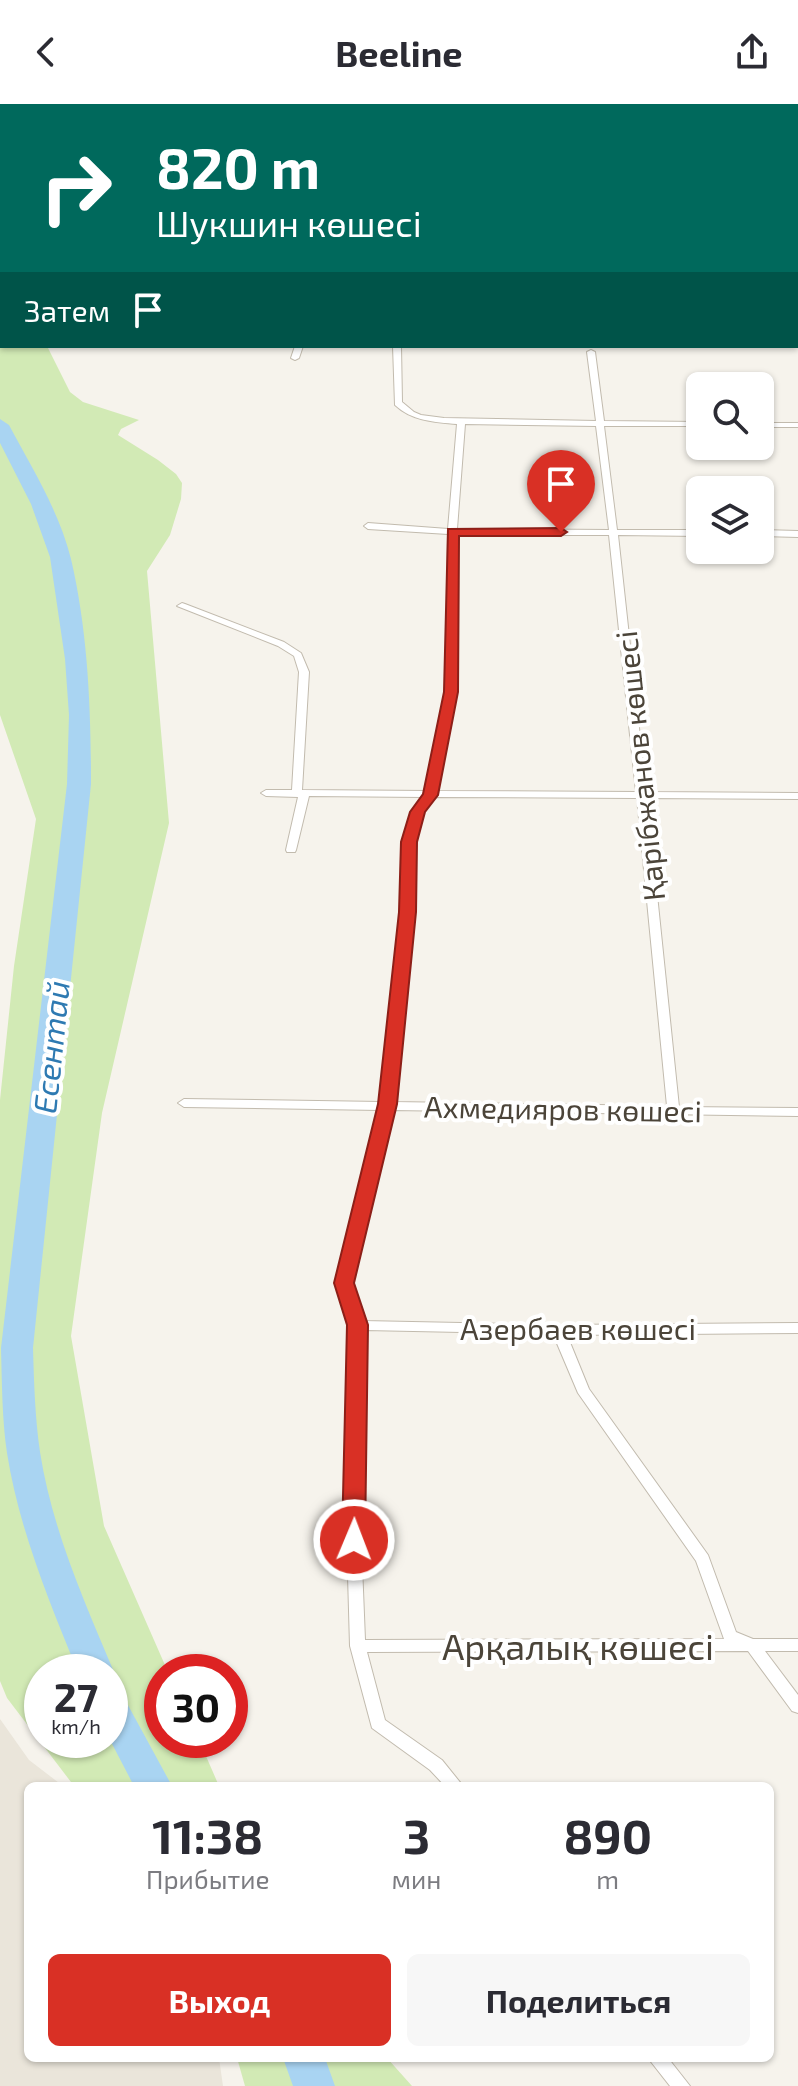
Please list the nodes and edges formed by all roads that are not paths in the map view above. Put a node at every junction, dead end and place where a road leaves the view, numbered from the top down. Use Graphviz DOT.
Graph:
graph roads {
  1 [pos="298,348"];
  2 [pos="397,348"];
  3 [pos="591,352"];
  4 [pos="295,358"];
  5 [pos="461,422"];
  6 [pos="598,423"];
  7 [pos="686,424"];
  8 [pos="774,425"];
  9 [pos="798,425"];
  10 [pos="368,526"];
  11 [pos="452,532"];
  12 [pos="615,532"];
  13 [pos="686,533"];
  14 [pos="774,533"];
  15 [pos="798,534"];
  16 [pos="182,606"];
  17 [pos="266,793"];
  18 [pos="642,793"];
  19 [pos="300,794"];
  20 [pos="431,795"];
  21 [pos="798,796"];
  22 [pos="291,850"];
  23 [pos="184,1103"];
  24 [pos="387,1104"];
  25 [pos="673,1110"];
  26 [pos="798,1112"];
  27 [pos="358,1325"];
  28 [pos="798,1328"];
  29 [pos="558,1330"];
  30 [pos="752,1645"];
  31 [pos="798,1645"];
  32 [pos="358,1646"];
  33 [pos="798,1707"];
  34 [pos="451,1782"];
  35 [pos="660,2062"];
  36 [pos="681,2086"];
  1 -- 4 [label="street"];
  2 -- 5 [label="street"];
  3 -- 6 [label="street, Қарібжанов көшесі"];
  5 -- 6 [label="street"];
  5 -- 11 [label="street"];
  6 -- 7 [label="street"];
  6 -- 12 [label="street, Қарібжанов көшесі"];
  8 -- 9 [label="street"];
  10 -- 11 [label="street"];
  11 -- 12 [label="street"];
  11 -- 20 [label="street"];
  12 -- 13 [label="street"];
  12 -- 18 [label="street, Қарібжанов көшесі"];
  14 -- 15 [label="street"];
  16 -- 19 [label="street"];
  17 -- 19 [label="street"];
  18 -- 20 [label="street"];
  18 -- 21 [label="street"];
  18 -- 25 [label="street, Қарібжанов көшесі"];
  19 -- 20 [label="street"];
  19 -- 22 [label="street"];
  20 -- 24 [label="street"];
  23 -- 24 [label="street, Ахмедияров көшесі"];
  24 -- 25 [label="street, Ахмедияров көшесі"];
  24 -- 27 [label="street"];
  25 -- 26 [label="street, Ахмедияров көшесі"];
  27 -- 29 [label="street, Азербаев көшесі"];
  27 -- 32 [label="street"];
  28 -- 29 [label="street, Азербаев көшесі"];
  29 -- 30 [label="street"];
  30 -- 31 [label="street, Арқалық көшесі"];
  30 -- 32 [label="street, Арқалық көшесі"];
  30 -- 33 [label="street"];
  32 -- 34 [label="street"];
  35 -- 36 [label="street"];
}
